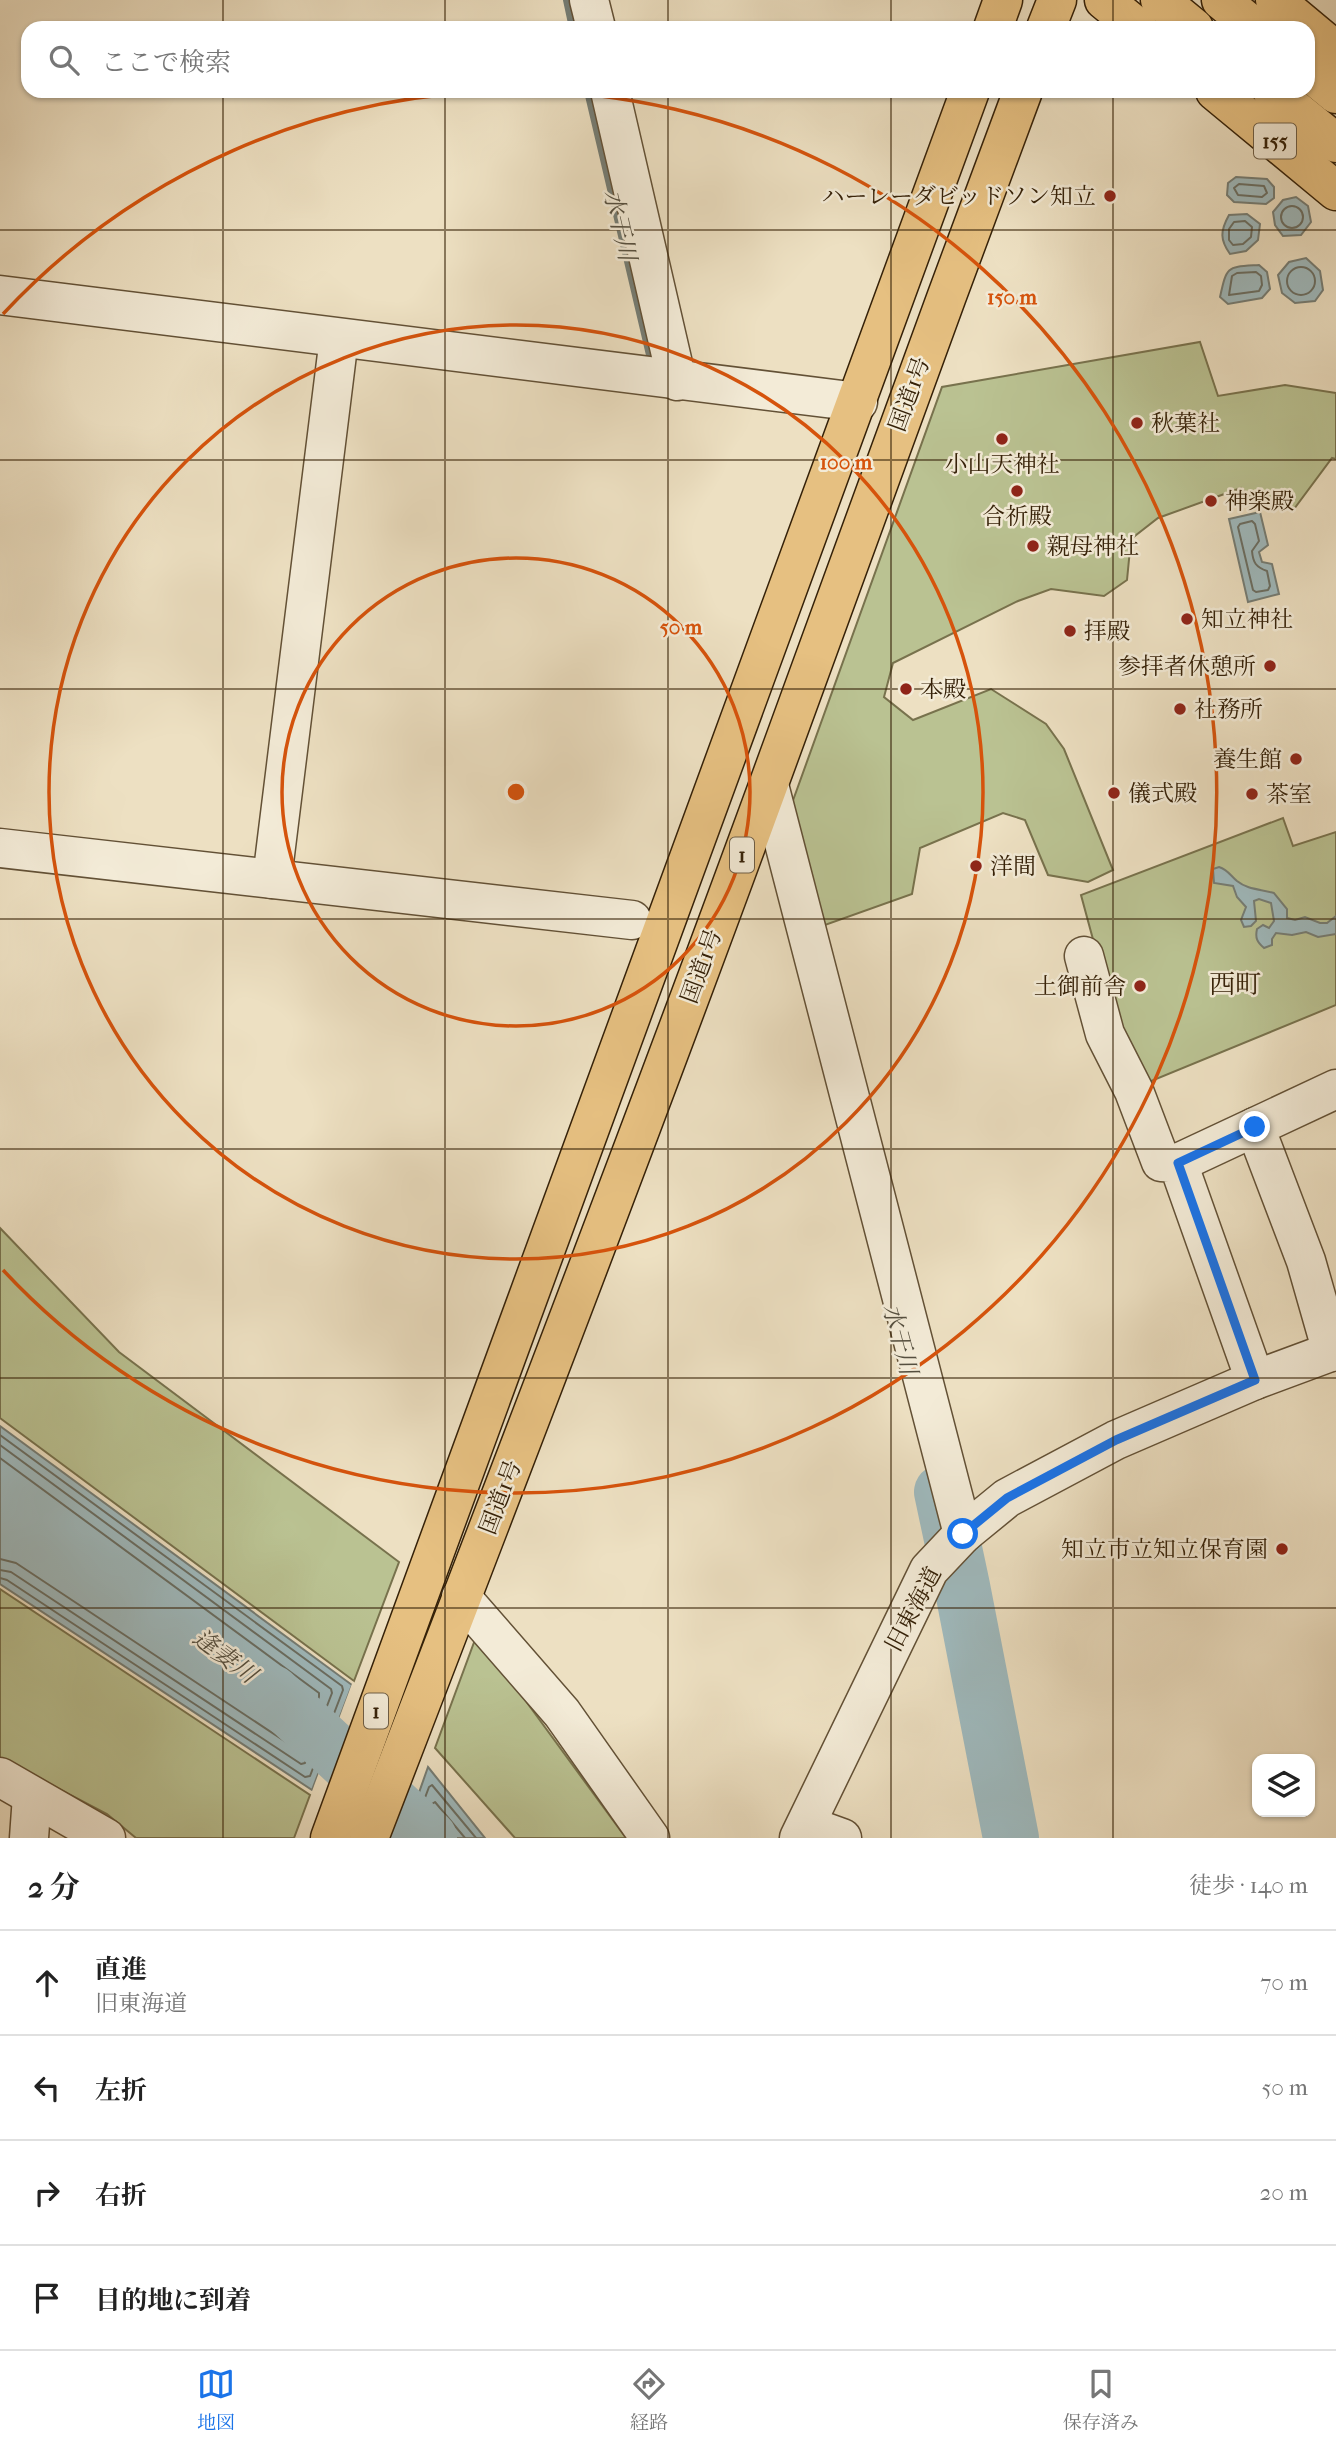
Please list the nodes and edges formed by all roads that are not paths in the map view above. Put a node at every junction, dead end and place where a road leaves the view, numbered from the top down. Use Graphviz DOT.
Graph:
graph roads {
  1 [pos="589,0"];
  2 [pos="1003,0"];
  3 [pos="1057,0"];
  4 [pos="1104,0"];
  5 [pos="1160,0"];
  6 [pos="1221,0"];
  7 [pos="1275,0"];
  8 [pos="594,21"];
  9 [pos="996,21"];
  10 [pos="1049,21"];
  11 [pos="1130,21"];
  12 [pos="1186,21"];
  13 [pos="1246,21"];
  14 [pos="1300,21"];
  15 [pos="1315,33"];
  16 [pos="1336,51"];
  17 [pos="1315,77"];
  18 [pos="1336,94"];
  19 [pos="612,98"];
  20 [pos="967,98"];
  21 [pos="1020,98"];
  22 [pos="1223,98"];
  23 [pos="1281,98"];
  24 [pos="1336,143"];
  25 [pos="1336,191"];
  26 [pos="0,295"];
  27 [pos="339,338"];
  28 [pos="677,381"];
  29 [pos="858,402"];
  30 [pos="769,785"];
  31 [pos="0,848"];
  32 [pos="272,879"];
  33 [pos="632,920"];
  34 [pos="1084,956"];
  35 [pos="1336,1089"];
  36 [pos="1255,1127"];
  37 [pos="1178,1163"];
  38 [pos="1330,1362"];
  39 [pos="1255,1380"];
  40 [pos="953,1544"];
  41 [pos="458,1607"];
  42 [pos="26,1816"];
  43 [pos="802,1832"];
  44 [pos="106,1838"];
  45 [pos="330,1838"];
  46 [pos="369,1838"];
  47 [pos="650,1838"];
  48 [pos="842,1838"];
  1 -- 8 [label="street"];
  2 -- 9 [label="highway"];
  3 -- 10 [label="highway"];
  4 -- 11 [label="highway"];
  5 -- 12 [label="highway"];
  6 -- 13 [label="highway"];
  7 -- 14 [label="highway"];
  15 -- 16 [label="highway"];
  17 -- 18 [label="highway"];
  19 -- 28 [label="street"];
  20 -- 29 [label="highway, 国道1号 / 1"];
  21 -- 30 [label="highway, 国道1号 / 1"];
  22 -- 25 [label="highway, 155"];
  23 -- 24 [label="highway, 155"];
  26 -- 27 [label="street"];
  27 -- 28 [label="street"];
  27 -- 32 [label="street"];
  28 -- 29 [label="street"];
  29 -- 45 [label="highway, 国道1号 / 1"];
  30 -- 40 [label="street"];
  30 -- 41 [label="highway, 国道1号 / 1"];
  31 -- 32 [label="street"];
  32 -- 33 [label="street"];
  34 -- 37 [label="street"];
  35 -- 36 [label="street"];
  36 -- 37 [label="street"];
  36 -- 38 [label="street"];
  37 -- 39 [label="street"];
  38 -- 39 [label="street, 旧東海道"];
  39 -- 40 [label="street, 旧東海道"];
  40 -- 43 [label="street, 旧東海道"];
  41 -- 46 [label="highway, 国道1号 / 1"];
  41 -- 47 [label="street"];
  42 -- 44 [label="street"];
  43 -- 48 [label="street"];
}
